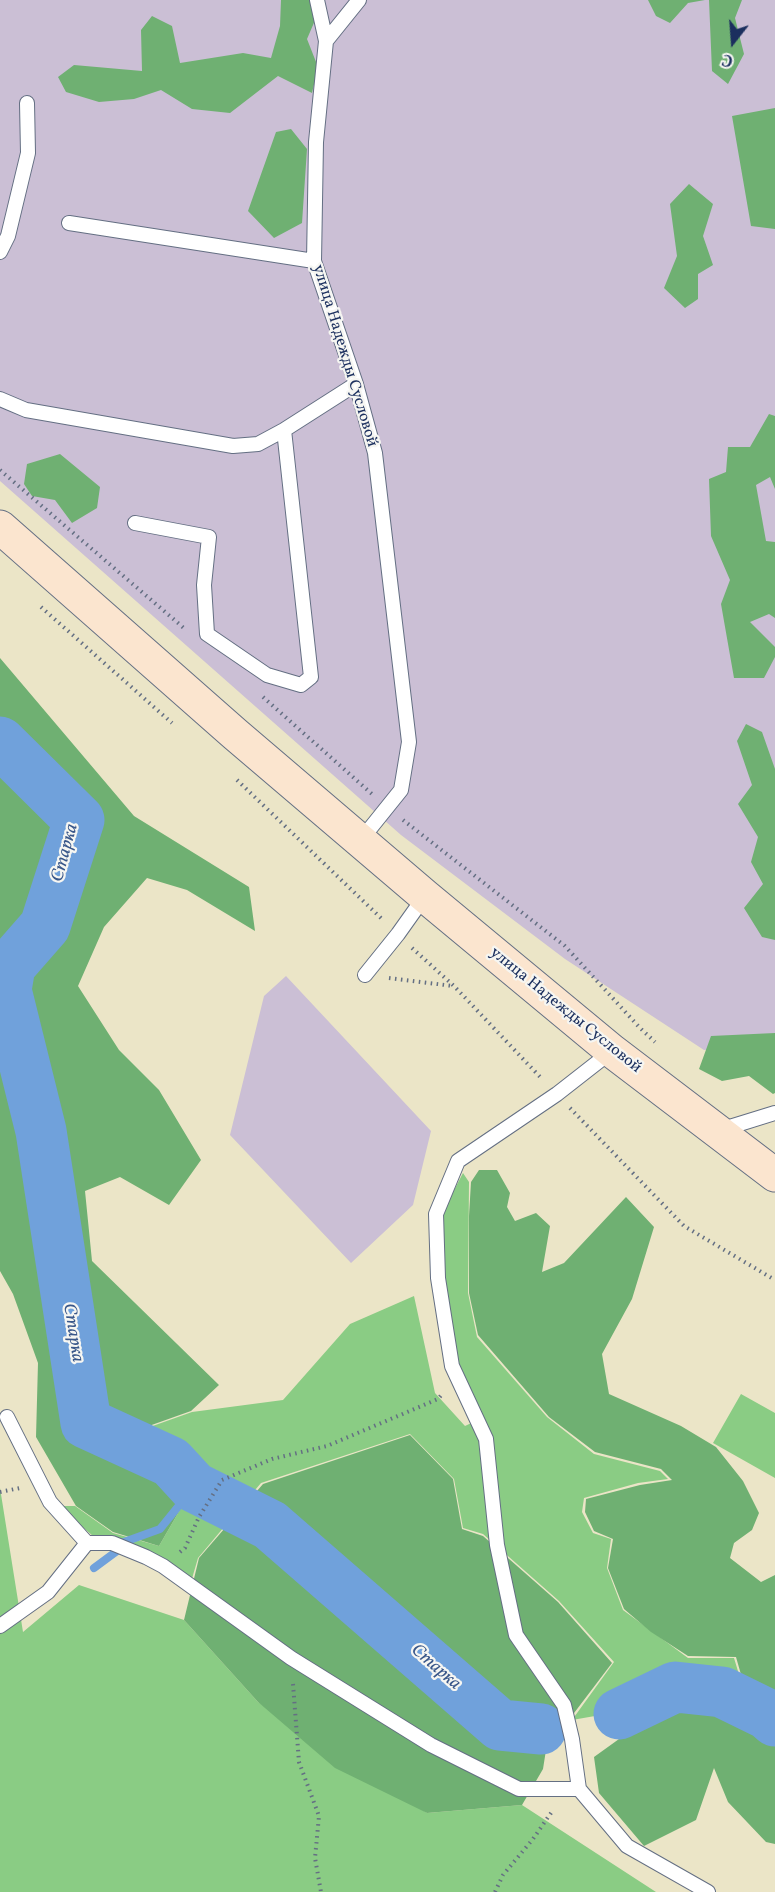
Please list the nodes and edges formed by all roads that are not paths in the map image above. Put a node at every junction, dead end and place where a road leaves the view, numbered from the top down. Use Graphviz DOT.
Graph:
graph roads {
  1 [pos="317,0"];
  2 [pos="359,0"];
  3 [pos="326,40"];
  4 [pos="27,103"];
  5 [pos="69,223"];
  6 [pos="0,252"];
  7 [pos="314,261"];
  8 [pos="356,384"];
  9 [pos="0,399"];
  10 [pos="284,430"];
  11 [pos="135,523"];
  12 [pos="0,527"];
  13 [pos="360,841"];
  14 [pos="425,896"];
  15 [pos="365,975"];
  16 [pos="612,1051"];
  17 [pos="775,1113"];
  18 [pos="716,1131"];
  19 [pos="775,1175"];
  20 [pos="7,1417"];
  21 [pos="87,1543"];
  22 [pos="0,1626"];
  23 [pos="579,1789"];
  24 [pos="708,1892"];
  1 -- 3 [label="lane, улица Надежды Сусловой"];
  2 -- 3 [label="lane"];
  3 -- 7 [label="lane, улица Надежды Сусловой"];
  4 -- 6 [label="lane"];
  5 -- 7 [label="lane"];
  7 -- 8 [label="lane, улица Надежды Сусловой"];
  8 -- 10 [label="lane"];
  8 -- 13 [label="lane, улица Надежды Сусловой"];
  9 -- 10 [label="lane"];
  10 -- 11 [label="lane"];
  12 -- 13 [label="main road, улица Надежды Сусловой"];
  13 -- 14 [label="main road, улица Надежды Сусловой"];
  14 -- 15 [label="lane"];
  14 -- 16 [label="main road, улица Надежды Сусловой"];
  16 -- 18 [label="main road, улица Надежды Сусловой"];
  16 -- 23 [label="lane"];
  17 -- 18 [label="lane"];
  18 -- 19 [label="main road, улица Надежды Сусловой"];
  20 -- 21 [label="lane"];
  21 -- 22 [label="lane"];
  21 -- 23 [label="lane"];
  23 -- 24 [label="lane"];
}
